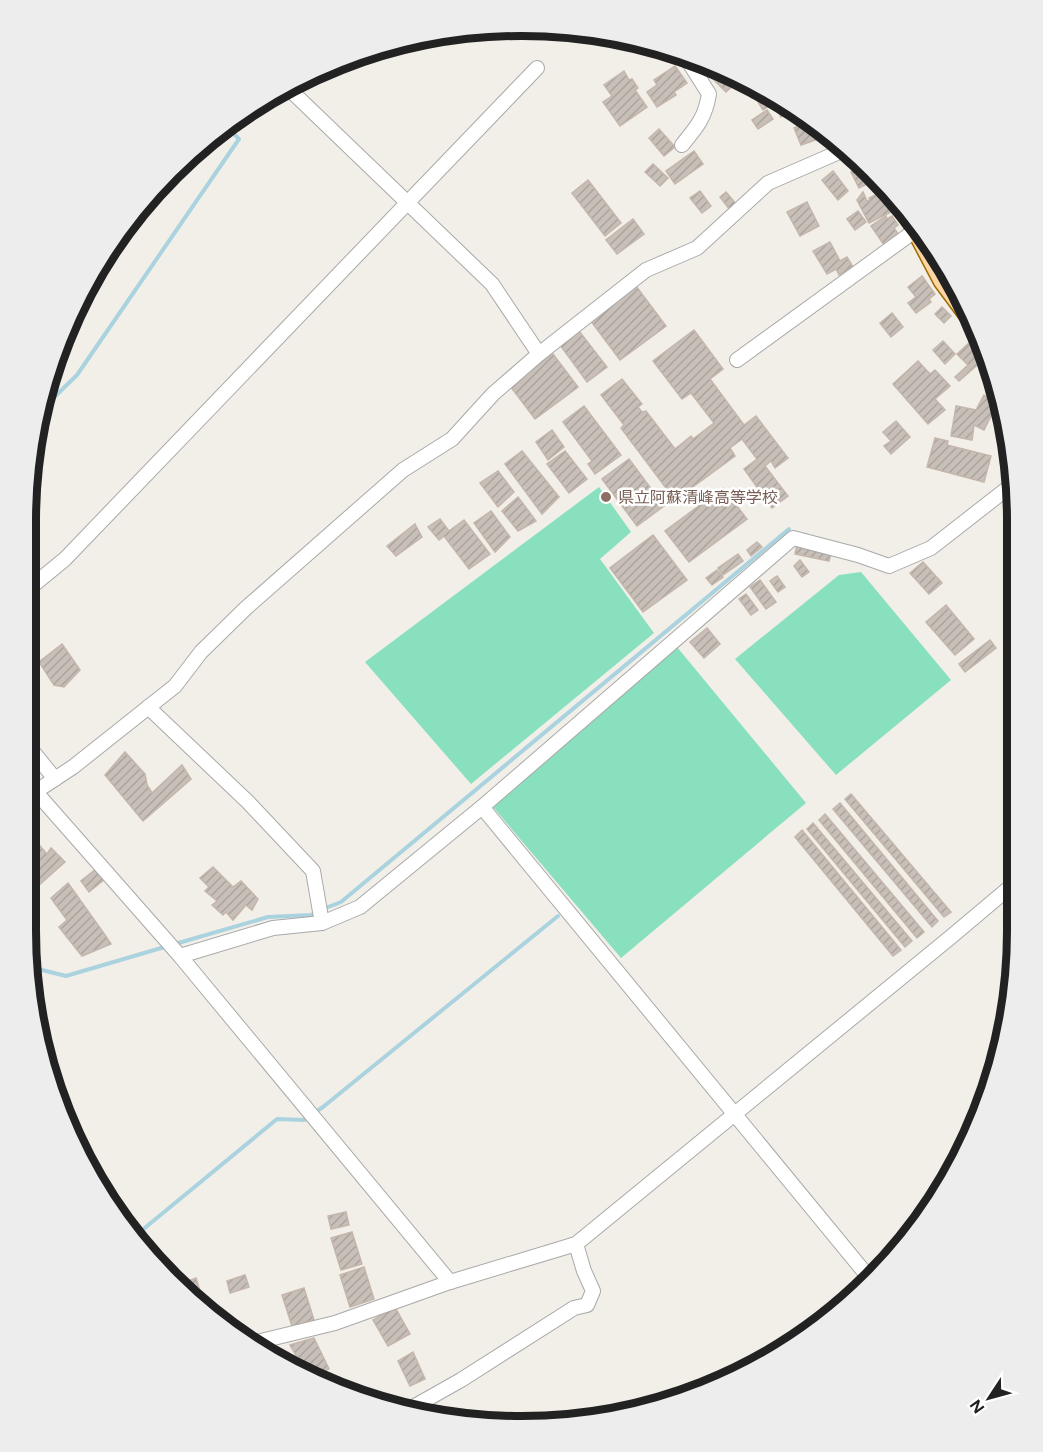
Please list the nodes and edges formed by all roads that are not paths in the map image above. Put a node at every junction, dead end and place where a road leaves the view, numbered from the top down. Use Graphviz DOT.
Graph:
graph roads {
  1 [pos="692,67"];
  2 [pos="537,68"];
  3 [pos="292,94"];
  4 [pos="682,145"];
  5 [pos="838,153"];
  6 [pos="408,202"];
  7 [pos="912,233"];
  8 [pos="539,354"];
  9 [pos="737,360"];
  10 [pos="1006,490"];
  11 [pos="36,583"];
  12 [pos="148,707"];
  13 [pos="36,755"];
  14 [pos="55,779"];
  15 [pos="36,791"];
  16 [pos="36,801"];
  17 [pos="482,807"];
  18 [pos="1007,890"];
  19 [pos="322,923"];
  20 [pos="180,956"];
  21 [pos="735,1113"];
  22 [pos="576,1244"];
  23 [pos="866,1273"];
  24 [pos="450,1282"];
  25 [pos="262,1340"];
  26 [pos="417,1405"];
  1 -- 4 [label="street"];
  2 -- 6 [label="street"];
  3 -- 6 [label="street"];
  5 -- 8 [label="street"];
  6 -- 8 [label="street"];
  6 -- 11 [label="street"];
  7 -- 9 [label="street"];
  8 -- 12 [label="street"];
  10 -- 17 [label="street"];
  12 -- 14 [label="street"];
  12 -- 19 [label="street"];
  13 -- 14 [label="street"];
  14 -- 15 [label="street"];
  16 -- 20 [label="street"];
  17 -- 19 [label="street"];
  17 -- 21 [label="street"];
  18 -- 21 [label="street"];
  19 -- 20 [label="street"];
  20 -- 24 [label="street"];
  21 -- 22 [label="street"];
  21 -- 23 [label="street"];
  22 -- 24 [label="street"];
  22 -- 26 [label="street"];
  24 -- 25 [label="street"];
}
